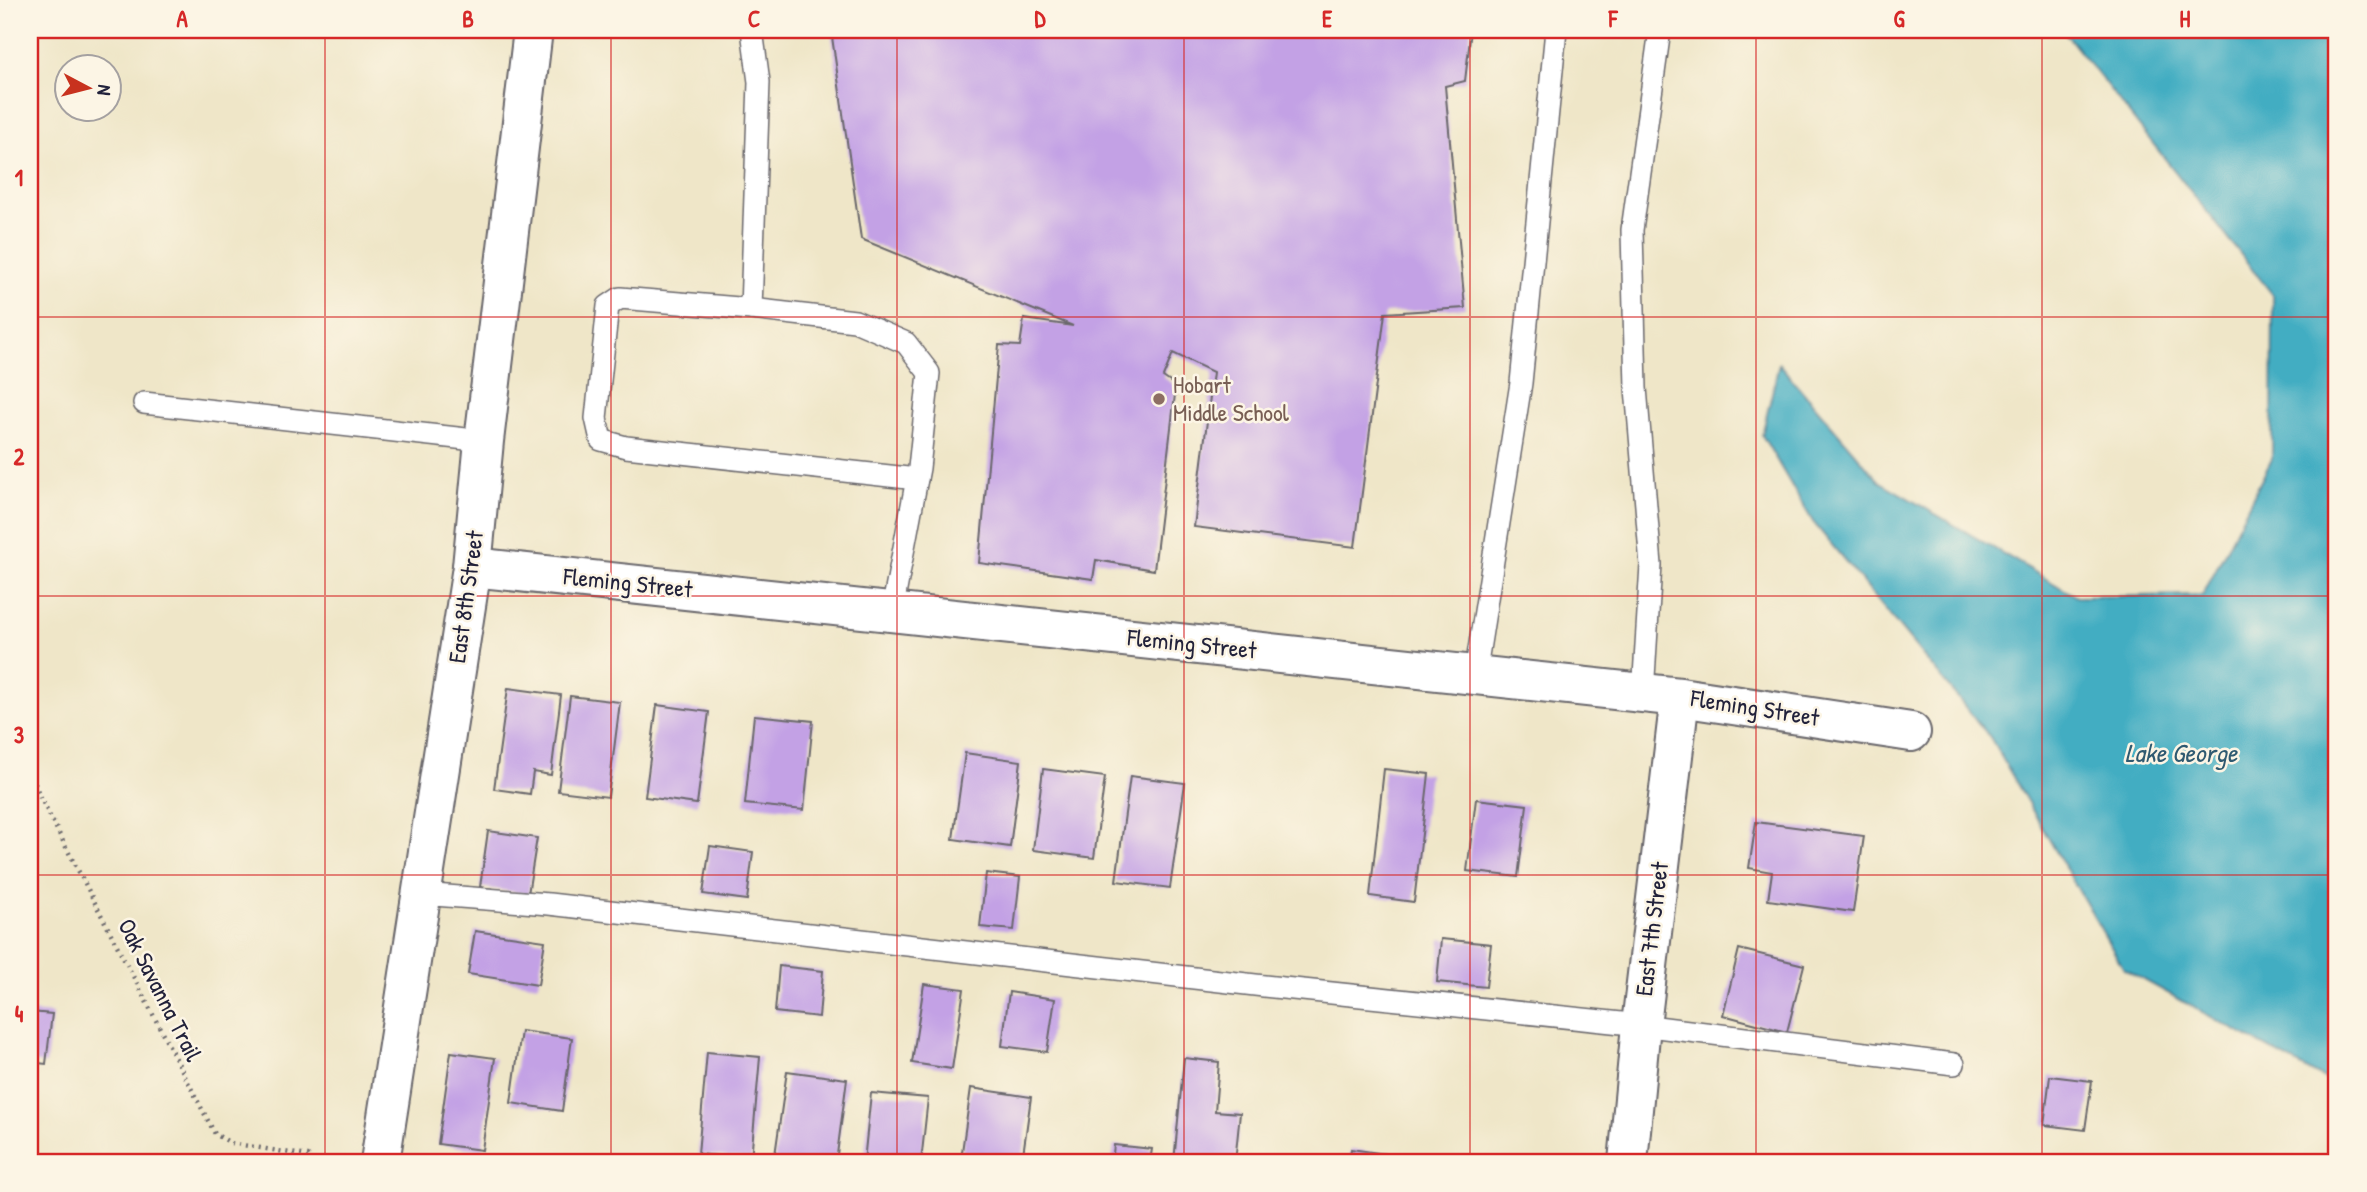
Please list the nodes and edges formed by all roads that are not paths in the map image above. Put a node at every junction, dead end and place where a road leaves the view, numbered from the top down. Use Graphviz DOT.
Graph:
graph roads {
  1 [pos="533,30"];
  2 [pos="752,30"];
  3 [pos="1556,30"];
  4 [pos="1660,30"];
  5 [pos="751,309"];
  6 [pos="144,403"];
  7 [pos="484,441"];
  8 [pos="917,479"];
  9 [pos="472,566"];
  10 [pos="892,611"];
  11 [pos="1475,674"];
  12 [pos="1643,692"];
  13 [pos="1680,696"];
  14 [pos="1911,732"];
  15 [pos="421,894"];
  16 [pos="1641,1025"];
  17 [pos="1954,1064"];
  18 [pos="380,1162"];
  19 [pos="1628,1162"];
  1 -- 7 [label="street, East 8th Street"];
  2 -- 5 [label="lane"];
  3 -- 11 [label="lane"];
  4 -- 12 [label="lane"];
  5 -- 8 [label="lane"];
  5 -- 8 [label="lane"];
  6 -- 7 [label="lane"];
  7 -- 9 [label="street, East 8th Street"];
  8 -- 10 [label="lane"];
  9 -- 10 [label="street, Fleming Street"];
  9 -- 15 [label="street, East 8th Street"];
  10 -- 11 [label="street, Fleming Street"];
  11 -- 12 [label="street, Fleming Street"];
  12 -- 13 [label="street, Fleming Street"];
  13 -- 14 [label="street, Fleming Street"];
  13 -- 16 [label="street, East 7th Street"];
  15 -- 16 [label="lane"];
  15 -- 18 [label="street, East 8th Street"];
  16 -- 17 [label="lane"];
  16 -- 19 [label="street, East 7th Street"];
}
